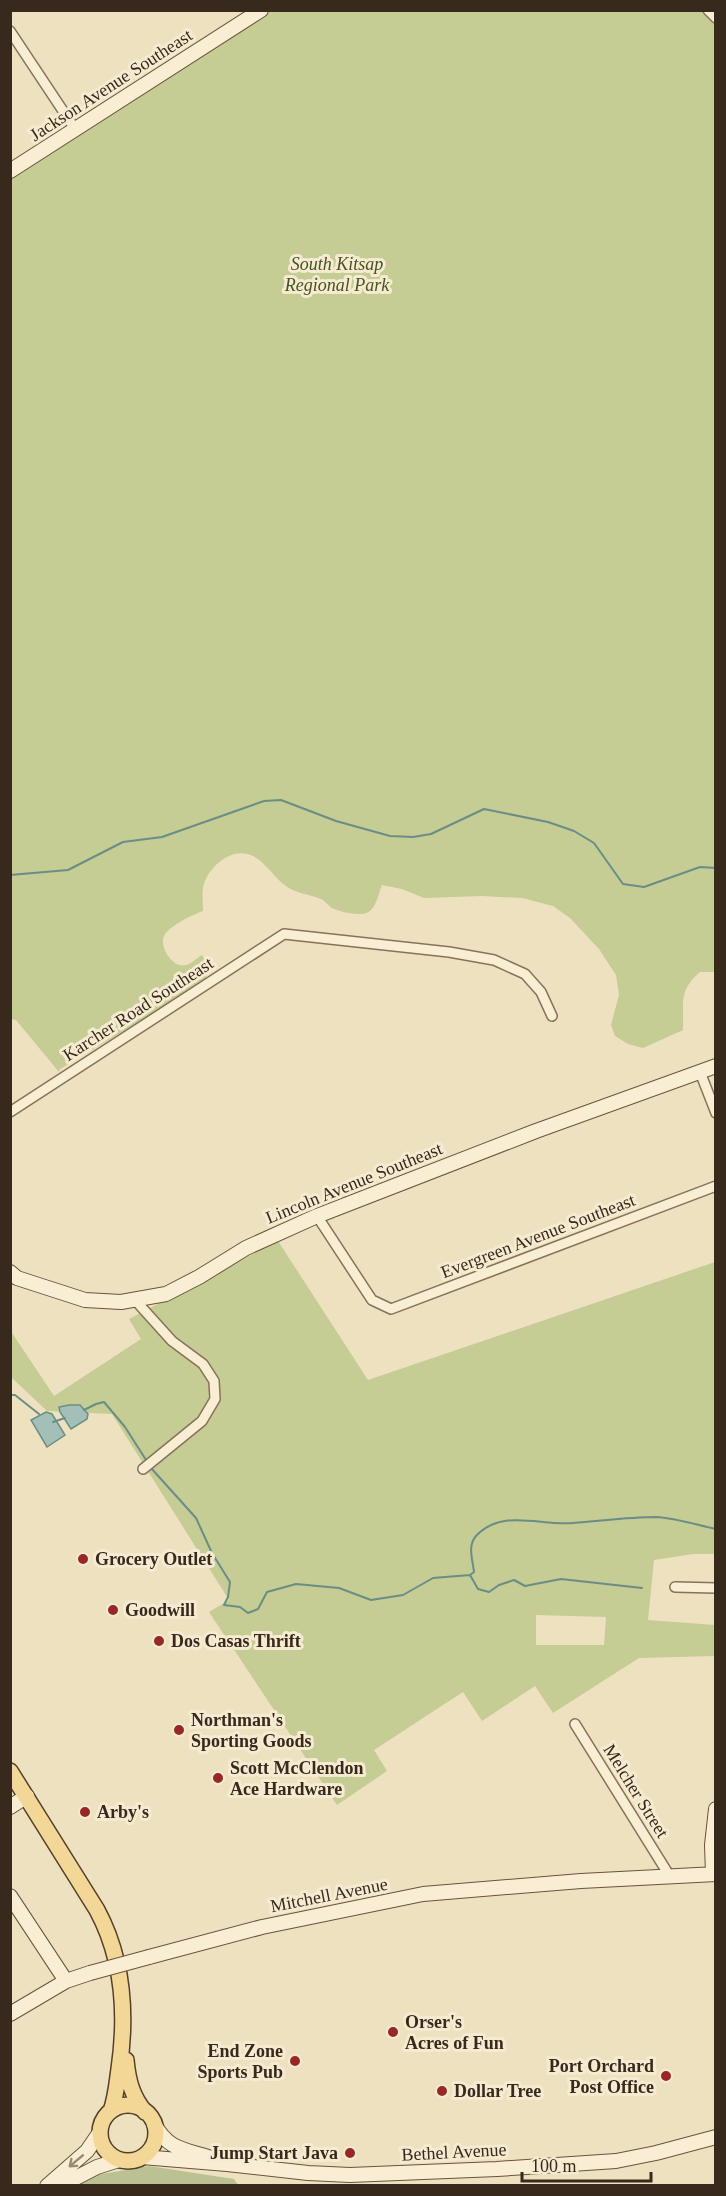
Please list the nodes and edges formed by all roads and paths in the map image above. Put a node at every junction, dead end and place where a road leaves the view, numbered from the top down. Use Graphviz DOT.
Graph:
graph roads {
  1 [pos="261,10"];
  2 [pos="708,10"];
  3 [pos="716,18"];
  4 [pos="10,31"];
  5 [pos="75,129"];
  6 [pos="10,171"];
  7 [pos="552,1016"];
  8 [pos="716,1066"];
  9 [pos="700,1072"];
  10 [pos="10,1112"];
  11 [pos="716,1113"];
  12 [pos="716,1186"];
  13 [pos="316,1216"];
  14 [pos="10,1272"];
  15 [pos="135,1300"];
  16 [pos="143,1468"];
  17 [pos="675,1587"];
  18 [pos="716,1588"];
  19 [pos="575,1724"];
  20 [pos="10,1771"];
  21 [pos="27,1796"];
  22 [pos="10,1807"];
  23 [pos="716,1809"];
  24 [pos="714,1874"];
  25 [pos="669,1875"];
  26 [pos="10,1896"];
  27 [pos="66,1981"];
  28 [pos="10,2014"];
  29 [pos="123,2042"];
  30 [pos="111,2111"];
  31 [pos="150,2119"];
  32 [pos="100,2132"];
  33 [pos="716,2137"];
  34 [pos="142,2157"];
  35 [pos="119,2160"];
  36 [pos="227,2164"];
  37 [pos="47,2186"];
  38 [pos="60,2186"];
  1 -- 5 [label="street, Jackson Avenue Southeast"];
  2 -- 3 [label="street"];
  4 -- 5 [label="street"];
  5 -- 6 [label="street, Jackson Avenue Southeast"];
  7 -- 10 [label="street, Karcher Road Southeast"];
  8 -- 9 [label="street, Lincoln Avenue Southeast"];
  9 -- 11 [label="street"];
  9 -- 13 [label="street, Lincoln Avenue Southeast"];
  12 -- 13 [label="street, Evergreen Avenue Southeast"];
  13 -- 15 [label="street, Lincoln Avenue Southeast"];
  14 -- 15 [label="street, Lincoln Avenue Southeast"];
  15 -- 16 [label="street"];
  17 -- 18 [label="street"];
  19 -- 25 [label="street, Melcher Street"];
  20 -- 21 [label="main road"];
  21 -- 22 [label="street"];
  21 -- 29 [label="main road"];
  23 -- 24 [label="street"];
  24 -- 25 [label="street, Mitchell Avenue"];
  25 -- 27 [label="street, Mitchell Avenue, bridge"];
  26 -- 27 [label="street"];
  27 -- 28 [label="street, Mitchell Avenue"];
  29 -- 30 [label="main road"];
  29 -- 31 [label="main road"];
  30 -- 31 [label="main road"];
  30 -- 32 [label="main road"];
  31 -- 34 [label="main road"];
  31 -- 36 [label="street, Bethel Avenue"];
  32 -- 35 [label="main road"];
  32 -- 37 [label="street, one-way"];
  33 -- 36 [label="street, Bethel Avenue"];
  34 -- 35 [label="main road"];
  34 -- 36 [label="street, Bethel Avenue"];
  35 -- 38 [label="street"];
}
